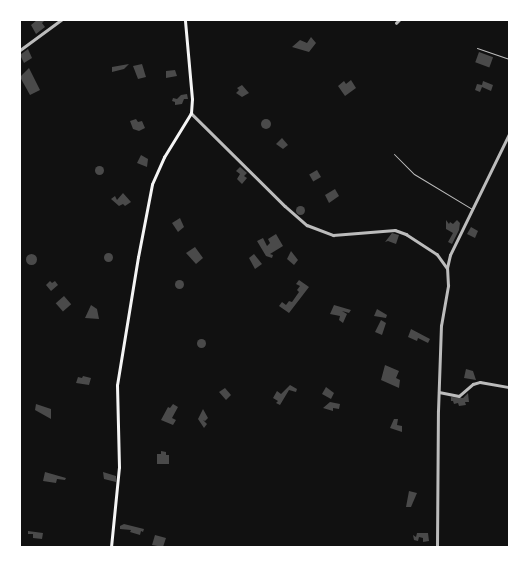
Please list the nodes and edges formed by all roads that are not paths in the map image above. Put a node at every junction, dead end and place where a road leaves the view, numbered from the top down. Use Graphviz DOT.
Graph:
graph roads {
  1 [pos="61,20"];
  2 [pos="185,20"];
  3 [pos="56,21"];
  4 [pos="478,48"];
  5 [pos="20,50"];
  6 [pos="509,59"];
  7 [pos="191,113"];
  8 [pos="509,134"];
  9 [pos="394,154"];
  10 [pos="473,210"];
  11 [pos="447,268"];
  12 [pos="509,387"];
  13 [pos="439,392"];
  14 [pos="111,547"];
  15 [pos="437,547"];
  1 -- 3 [label="street"];
  2 -- 7 [label="main road"];
  3 -- 5 [label="street"];
  4 -- 6 [label="lane"];
  7 -- 11 [label="street"];
  7 -- 14 [label="main road"];
  8 -- 10 [label="street"];
  9 -- 10 [label="lane"];
  10 -- 11 [label="street"];
  11 -- 13 [label="street"];
  12 -- 13 [label="street"];
  13 -- 15 [label="street"];
}
